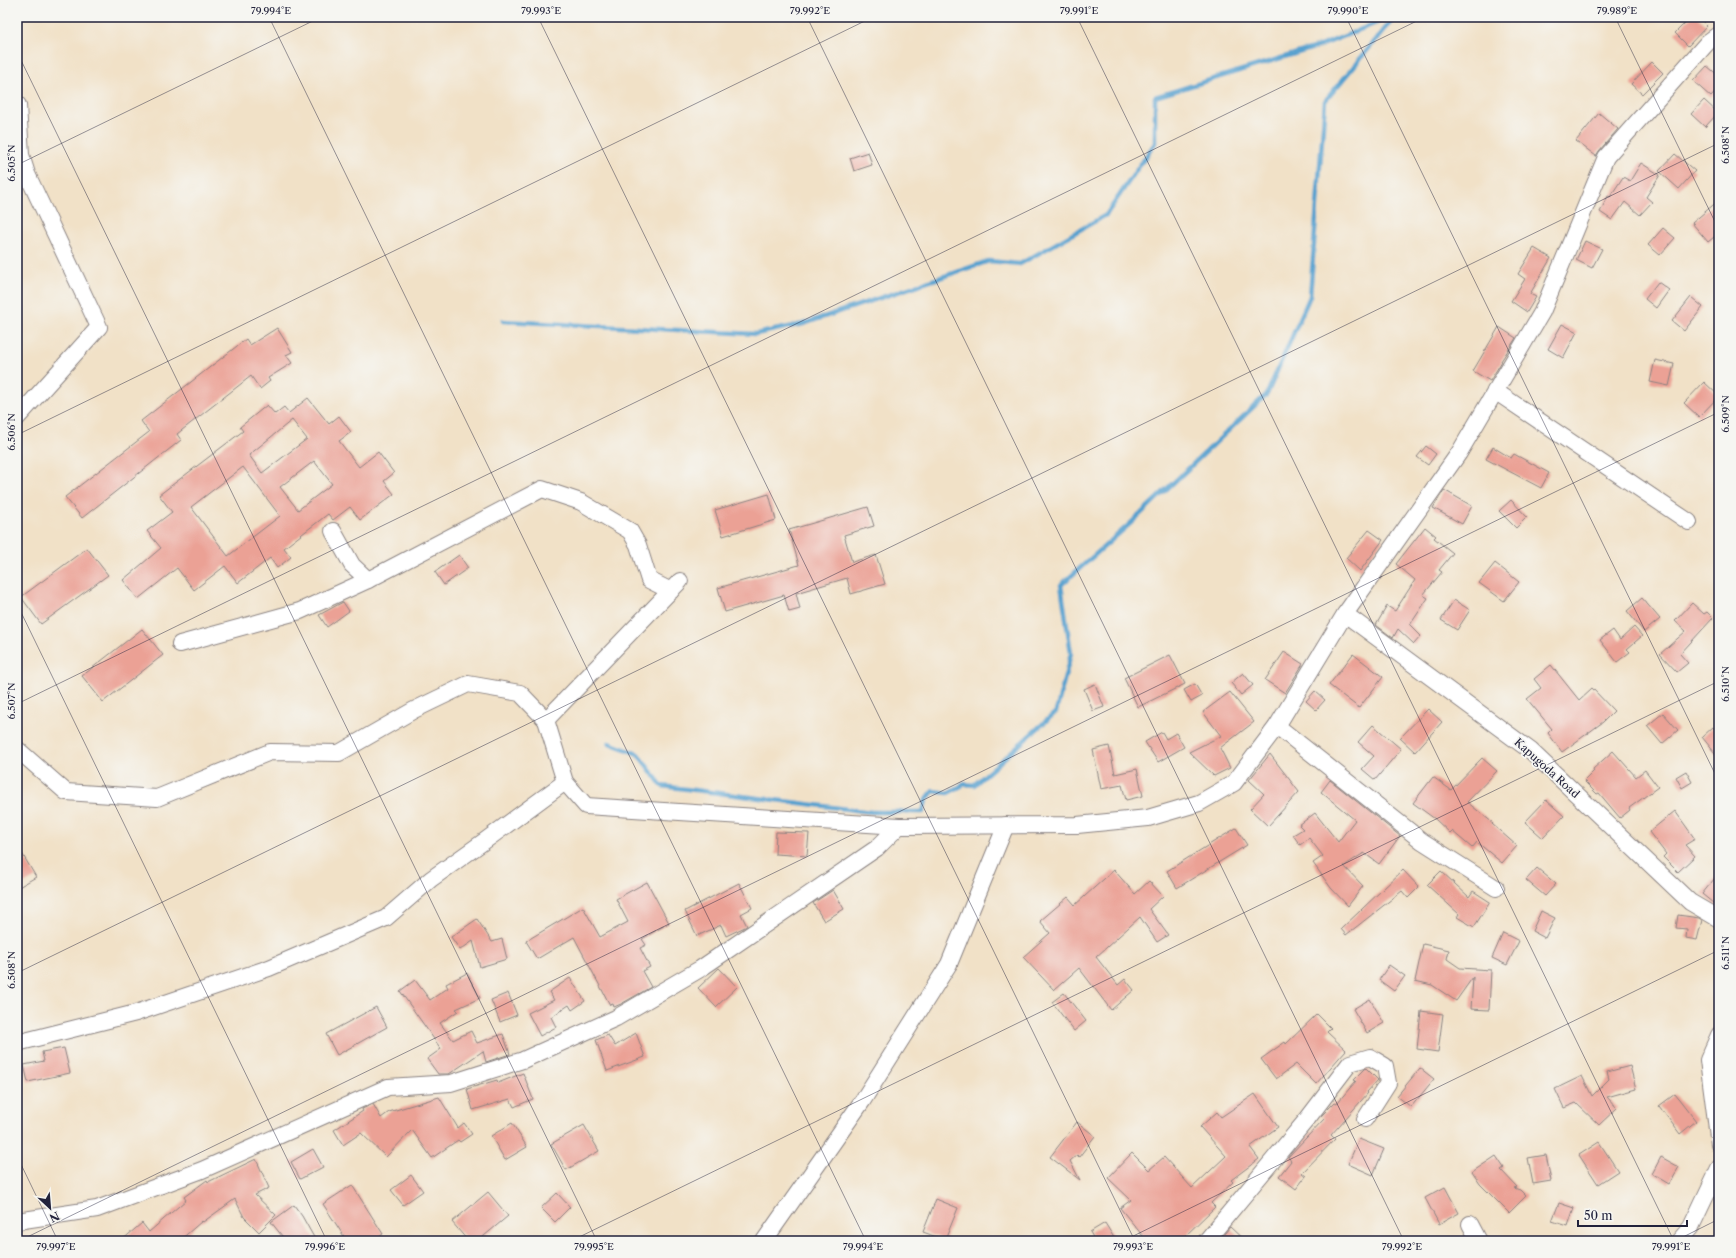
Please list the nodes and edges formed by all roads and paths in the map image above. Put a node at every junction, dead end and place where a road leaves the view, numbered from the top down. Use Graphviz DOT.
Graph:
graph roads {
  1 [pos="1719,34"];
  2 [pos="18,104"];
  3 [pos="22,173"];
  4 [pos="1495,391"];
  5 [pos="17,418"];
  6 [pos="1689,522"];
  7 [pos="333,531"];
  8 [pos="368,580"];
  9 [pos="1345,614"];
  10 [pos="180,644"];
  11 [pos="546,720"];
  12 [pos="1277,726"];
  13 [pos="17,749"];
  14 [pos="565,782"];
  15 [pos="1006,825"];
  16 [pos="899,826"];
  17 [pos="1496,888"];
  18 [pos="1719,919"];
  19 [pos="1719,1035"];
  20 [pos="17,1043"];
  21 [pos="1364,1119"];
  22 [pos="1719,1144"];
  23 [pos="1719,1168"];
  24 [pos="17,1221"];
  25 [pos="1470,1224"];
  26 [pos="764,1241"];
  27 [pos="1206,1241"];
  28 [pos="1479,1241"];
  29 [pos="1679,1241"];
  1 -- 4 [label="street"];
  2 -- 3 [label="street"];
  3 -- 5 [label="street"];
  4 -- 6 [label="street"];
  4 -- 9 [label="street"];
  7 -- 8 [label="street"];
  8 -- 10 [label="street"];
  8 -- 11 [label="street"];
  9 -- 12 [label="street"];
  9 -- 18 [label="street, Kapugoda Road"];
  11 -- 13 [label="street"];
  11 -- 14 [label="street"];
  12 -- 15 [label="street"];
  12 -- 17 [label="street"];
  14 -- 16 [label="street"];
  14 -- 20 [label="street"];
  15 -- 16 [label="street"];
  15 -- 26 [label="street"];
  16 -- 24 [label="street"];
  19 -- 22 [label="street"];
  21 -- 27 [label="street"];
  23 -- 29 [label="street"];
  25 -- 28 [label="street"];
}
